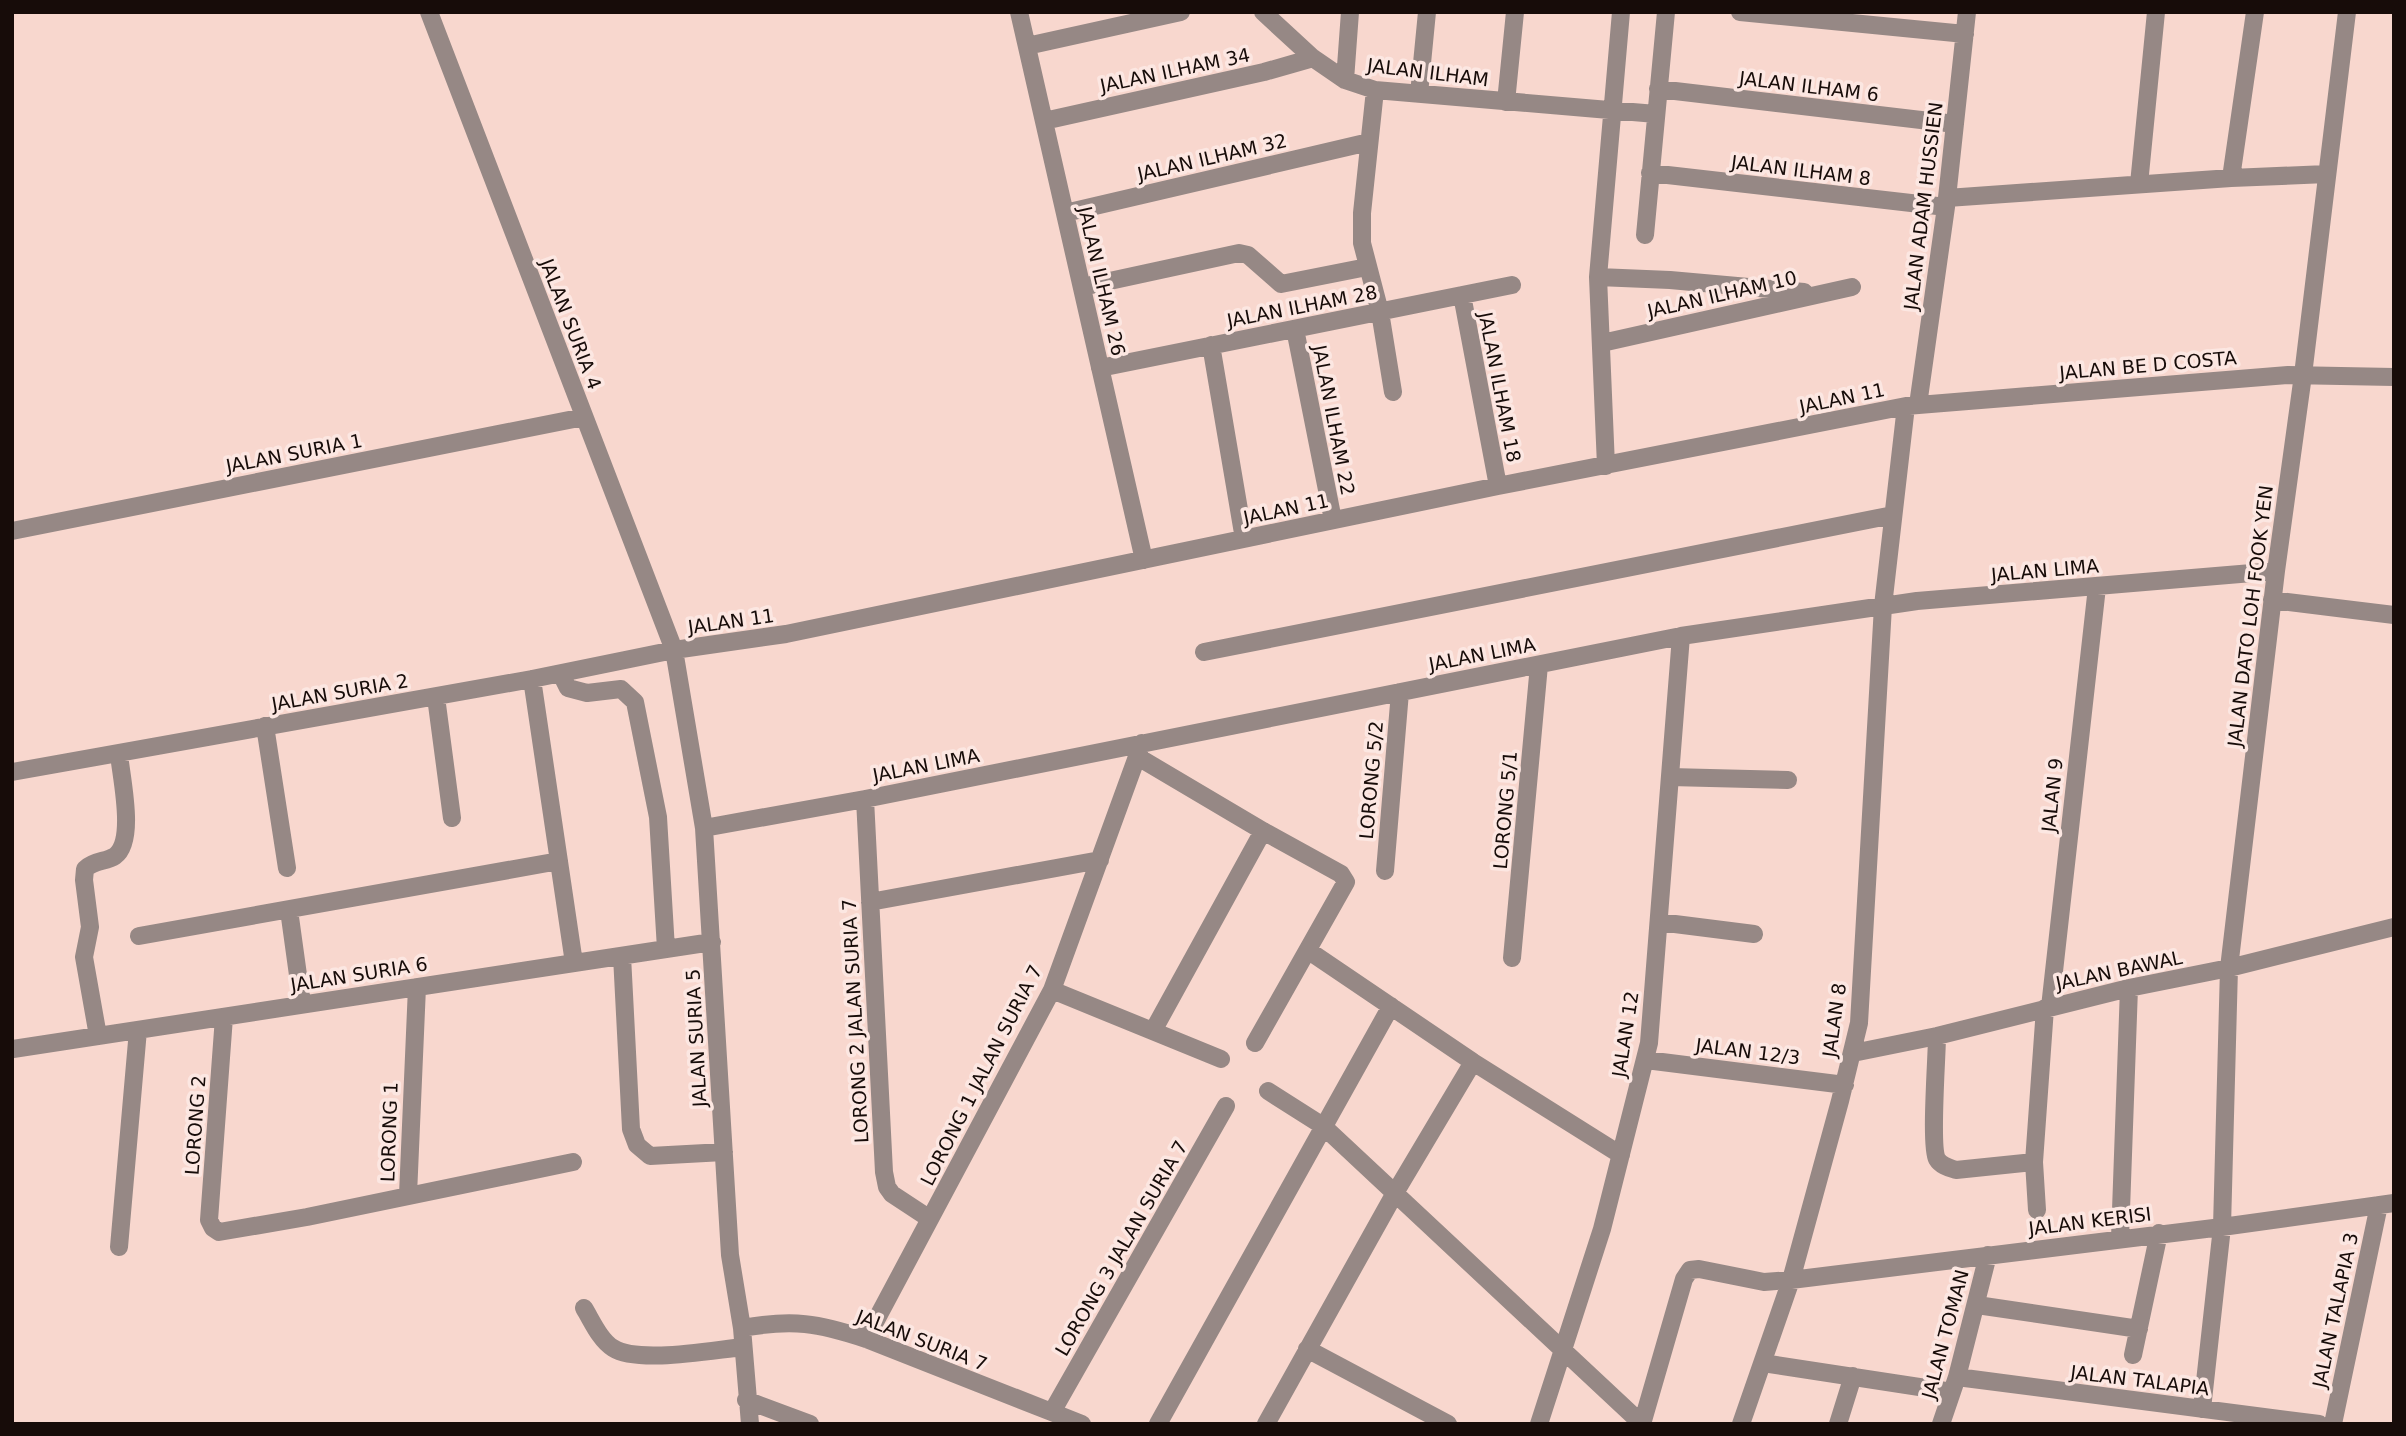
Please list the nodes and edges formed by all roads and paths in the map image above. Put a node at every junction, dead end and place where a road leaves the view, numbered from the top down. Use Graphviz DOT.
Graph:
graph roads {
  1 [pos="429,12"];
  2 [pos="1019,12"];
  3 [pos="1181,12"];
  4 [pos="1264,12"];
  5 [pos="1350,12"];
  6 [pos="1427,12"];
  7 [pos="1514,12"];
  8 [pos="1621,12"];
  9 [pos="1666,12"];
  10 [pos="1740,12"];
  11 [pos="1967,12"];
  12 [pos="2156,12"];
  13 [pos="2255,12"];
  14 [pos="2347,12"];
  15 [pos="1965,34"];
  16 [pos="1027,46"];
  17 [pos="1314,58"];
  18 [pos="1345,80"];
  19 [pos="1658,89"];
  20 [pos="1375,90"];
  21 [pos="1419,94"];
  22 [pos="1506,102"];
  23 [pos="1612,111"];
  24 [pos="1656,114"];
  25 [pos="1044,121"];
  26 [pos="1955,124"];
  27 [pos="1369,142"];
  28 [pos="1650,173"];
  29 [pos="2327,174"];
  30 [pos="2231,178"];
  31 [pos="2139,184"];
  32 [pos="1947,203"];
  33 [pos="1065,213"];
  34 [pos="1645,235"];
  35 [pos="1367,268"];
  36 [pos="1598,277"];
  37 [pos="1512,285"];
  38 [pos="1082,287"];
  39 [pos="1852,287"];
  40 [pos="1821,293"];
  41 [pos="1462,295"];
  42 [pos="1380,312"];
  43 [pos="1295,329"];
  44 [pos="1602,343"];
  45 [pos="1212,345"];
  46 [pos="1100,368"];
  47 [pos="2303,375"];
  48 [pos="2394,377"];
  49 [pos="1393,392"];
  50 [pos="1912,406"];
  51 [pos="584,417"];
  52 [pos="1606,466"];
  53 [pos="1498,486"];
  54 [pos="1893,515"];
  55 [pos="1333,520"];
  56 [pos="12,531"];
  57 [pos="1244,539"];
  58 [pos="1144,560"];
  59 [pos="2276,571"];
  60 [pos="2096,587"];
  61 [pos="2272,600"];
  62 [pos="1883,606"];
  63 [pos="2394,615"];
  64 [pos="1681,636"];
  65 [pos="674,650"];
  66 [pos="1204,652"];
  67 [pos="1539,665"];
  68 [pos="561,674"];
  69 [pos="532,680"];
  70 [pos="1400,692"];
  71 [pos="436,697"];
  72 [pos="265,726"];
  73 [pos="1140,750"];
  74 [pos="119,754"];
  75 [pos="12,772"];
  76 [pos="1670,777"];
  77 [pos="1788,780"];
  78 [pos="865,799"];
  79 [pos="452,818"];
  80 [pos="705,828"];
  81 [pos="1263,831"];
  82 [pos="1100,860"];
  83 [pos="559,861"];
  84 [pos="287,868"];
  85 [pos="1385,871"];
  86 [pos="870,902"];
  87 [pos="289,910"];
  88 [pos="1659,922"];
  89 [pos="2394,927"];
  90 [pos="1755,934"];
  91 [pos="139,936"];
  92 [pos="712,942"];
  93 [pos="666,949"];
  94 [pos="1309,951"];
  95 [pos="622,956"];
  96 [pos="1512,958"];
  97 [pos="574,963"];
  98 [pos="2230,968"];
  99 [pos="417,987"];
  100 [pos="2129,988"];
  101 [pos="1052,990"];
  102 [pos="302,1004"];
  103 [pos="1391,1006"];
  104 [pos="2048,1008"];
  105 [pos="224,1017"];
  106 [pos="138,1030"];
  107 [pos="1153,1031"];
  108 [pos="98,1036"];
  109 [pos="1937,1036"];
  110 [pos="1255,1043"];
  111 [pos="13,1049"];
  112 [pos="1853,1053"];
  113 [pos="1221,1059"];
  114 [pos="1646,1059"];
  115 [pos="1473,1062"];
  116 [pos="1845,1085"];
  117 [pos="1268,1091"];
  118 [pos="1226,1106"];
  119 [pos="1324,1126"];
  120 [pos="724,1152"];
  121 [pos="1621,1155"];
  122 [pos="573,1161"];
  123 [pos="2034,1162"];
  124 [pos="1395,1193"];
  125 [pos="408,1195"];
  126 [pos="2386,1204"];
  127 [pos="2037,1210"];
  128 [pos="930,1219"];
  129 [pos="2222,1227"];
  130 [pos="2159,1233"];
  131 [pos="2120,1238"];
  132 [pos="120,1247"];
  133 [pos="1988,1255"];
  134 [pos="1791,1280"];
  135 [pos="1977,1305"];
  136 [pos="584,1308"];
  137 [pos="742,1328"];
  138 [pos="2139,1329"];
  139 [pos="866,1339"];
  140 [pos="743,1348"];
  141 [pos="1307,1349"];
  142 [pos="1564,1350"];
  143 [pos="2133,1355"];
  144 [pos="1763,1363"];
  145 [pos="1853,1376"];
  146 [pos="1954,1385"];
  147 [pos="746,1400"];
  148 [pos="2203,1409"];
  149 [pos="1059,1418"];
  150 [pos="2296,1422"];
  151 [pos="750,1424"];
  152 [pos="810,1424"];
  153 [pos="1082,1424"];
  154 [pos="1158,1424"];
  155 [pos="1266,1424"];
  156 [pos="1448,1424"];
  157 [pos="1539,1424"];
  158 [pos="1642,1424"];
  159 [pos="1741,1424"];
  160 [pos="1838,1424"];
  161 [pos="1941,1424"];
  162 [pos="2319,1424"];
  163 [pos="2333,1424"];
  1 -- 51 [label="street, JALAN SURIA 4"];
  2 -- 16 [label="street, JALAN ILHAM 26"];
  3 -- 16 [label="street"];
  4 -- 17 [label="street, JALAN ILHAM"];
  5 -- 18 [label="street"];
  6 -- 21 [label="street"];
  7 -- 22 [label="street"];
  8 -- 23 [label="street"];
  9 -- 19 [label="street"];
  10 -- 15 [label="street"];
  11 -- 15 [label="street, JALAN ADAM HUSSIEN"];
  12 -- 31 [label="street"];
  13 -- 30 [label="street"];
  14 -- 29 [label="street, JALAN DATO LOH FOOK YEN"];
  15 -- 26 [label="street, JALAN ADAM HUSSIEN"];
  16 -- 25 [label="street, JALAN ILHAM 26"];
  17 -- 18 [label="street, JALAN ILHAM"];
  17 -- 25 [label="street, JALAN ILHAM 34"];
  18 -- 20 [label="street, JALAN ILHAM"];
  19 -- 24 [label="street"];
  19 -- 26 [label="street, JALAN ILHAM 6"];
  20 -- 21 [label="street, JALAN ILHAM"];
  20 -- 27 [label="street"];
  21 -- 22 [label="street, JALAN ILHAM"];
  22 -- 23 [label="street, JALAN ILHAM"];
  23 -- 24 [label="street, JALAN ILHAM"];
  23 -- 36 [label="street"];
  24 -- 28 [label="street"];
  25 -- 33 [label="street, JALAN ILHAM 26"];
  26 -- 32 [label="street, JALAN ADAM HUSSIEN"];
  27 -- 33 [label="street, JALAN ILHAM 32"];
  27 -- 35 [label="street"];
  28 -- 32 [label="street, JALAN ILHAM 8"];
  28 -- 34 [label="street"];
  29 -- 30 [label="street, JALAN ILHAM 8"];
  29 -- 47 [label="street, JALAN DATO LOH FOOK YEN"];
  30 -- 31 [label="street, JALAN ILHAM 8"];
  31 -- 32 [label="street, JALAN ILHAM 8"];
  32 -- 50 [label="street, JALAN ADAM HUSSIEN"];
  33 -- 38 [label="street, JALAN ILHAM 26"];
  35 -- 38 [label="street"];
  35 -- 42 [label="street"];
  36 -- 40 [label="street"];
  36 -- 44 [label="street"];
  37 -- 41 [label="street, JALAN ILHAM 28"];
  38 -- 46 [label="street, JALAN ILHAM 26"];
  39 -- 40 [label="street, JALAN ILHAM 10"];
  40 -- 44 [label="street, JALAN ILHAM 10"];
  41 -- 42 [label="street, JALAN ILHAM 28"];
  41 -- 53 [label="street, JALAN ILHAM 18"];
  42 -- 43 [label="street, JALAN ILHAM 28"];
  42 -- 49 [label="street"];
  43 -- 45 [label="street, JALAN ILHAM 28"];
  43 -- 55 [label="street, JALAN ILHAM 22"];
  44 -- 52 [label="street"];
  45 -- 46 [label="street, JALAN ILHAM 28"];
  45 -- 57 [label="street"];
  46 -- 58 [label="street, JALAN ILHAM 26"];
  47 -- 48 [label="street, JALAN BE D COSTA"];
  47 -- 50 [label="street, JALAN BE D COSTA"];
  47 -- 59 [label="street, JALAN DATO LOH FOOK YEN"];
  50 -- 52 [label="street, JALAN 11"];
  50 -- 54 [label="street, JALAN ADAM HUSSIEN"];
  51 -- 56 [label="street, JALAN SURIA 1"];
  51 -- 65 [label="street, JALAN SURIA 4"];
  52 -- 53 [label="street, JALAN 11"];
  53 -- 55 [label="street, JALAN 11"];
  54 -- 62 [label="street, JALAN 8"];
  54 -- 66 [label="street"];
  55 -- 57 [label="street, JALAN 11"];
  57 -- 58 [label="street, JALAN 11"];
  58 -- 65 [label="street, JALAN 11"];
  59 -- 60 [label="street, JALAN LIMA"];
  59 -- 61 [label="street, JALAN DATO LOH FOOK YEN"];
  60 -- 62 [label="street, JALAN LIMA"];
  60 -- 104 [label="street, JALAN 9"];
  61 -- 63 [label="street"];
  61 -- 98 [label="street, JALAN DATO LOH FOOK YEN"];
  62 -- 64 [label="street, JALAN LIMA"];
  62 -- 112 [label="street, JALAN 8"];
  64 -- 67 [label="street, JALAN LIMA"];
  64 -- 76 [label="street, JALAN 12"];
  65 -- 68 [label="street, JALAN SURIA 2"];
  65 -- 80 [label="street, JALAN SURIA 5"];
  67 -- 70 [label="street, JALAN LIMA"];
  67 -- 96 [label="street, LORONG 5/1"];
  68 -- 69 [label="street, JALAN SURIA 2"];
  68 -- 93 [label="street"];
  69 -- 71 [label="street, JALAN SURIA 2"];
  69 -- 83 [label="street"];
  70 -- 73 [label="street, JALAN LIMA"];
  70 -- 85 [label="street, LORONG 5/2"];
  71 -- 72 [label="street, JALAN SURIA 2"];
  71 -- 79 [label="street"];
  72 -- 74 [label="street, JALAN SURIA 2"];
  72 -- 84 [label="street"];
  73 -- 78 [label="street, JALAN LIMA"];
  73 -- 81 [label="street"];
  73 -- 82 [label="street, LORONG 1 JALAN SURIA 7"];
  74 -- 75 [label="street, JALAN SURIA 2"];
  74 -- 108 [label="street"];
  76 -- 77 [label="street"];
  76 -- 88 [label="street, JALAN 12"];
  78 -- 80 [label="street, JALAN LIMA"];
  78 -- 86 [label="street, LORONG 2 JALAN SURIA 7"];
  80 -- 92 [label="street, JALAN SURIA 5"];
  81 -- 94 [label="street"];
  81 -- 107 [label="street"];
  82 -- 86 [label="street"];
  82 -- 101 [label="street, LORONG 1 JALAN SURIA 7"];
  83 -- 87 [label="street"];
  83 -- 97 [label="street"];
  86 -- 128 [label="street, LORONG 2 JALAN SURIA 7"];
  87 -- 91 [label="street"];
  87 -- 102 [label="street"];
  88 -- 90 [label="street"];
  88 -- 114 [label="street, JALAN 12"];
  89 -- 98 [label="street, JALAN BAWAL"];
  92 -- 93 [label="street, JALAN SURIA 6"];
  92 -- 120 [label="street, JALAN SURIA 5"];
  93 -- 95 [label="street, JALAN SURIA 6"];
  94 -- 103 [label="street"];
  94 -- 110 [label="street"];
  95 -- 97 [label="street, JALAN SURIA 6"];
  95 -- 120 [label="street"];
  97 -- 99 [label="street, JALAN SURIA 6"];
  98 -- 100 [label="street, JALAN BAWAL"];
  98 -- 129 [label="street, JALAN DATO LOH FOOK YEN"];
  99 -- 102 [label="street, JALAN SURIA 6"];
  99 -- 125 [label="street, LORONG 1"];
  100 -- 104 [label="street, JALAN BAWAL"];
  100 -- 131 [label="street"];
  101 -- 107 [label="street"];
  101 -- 128 [label="street, LORONG 1 JALAN SURIA 7"];
  102 -- 105 [label="street, JALAN SURIA 6"];
  103 -- 115 [label="street"];
  103 -- 119 [label="street"];
  104 -- 109 [label="street, JALAN BAWAL"];
  104 -- 123 [label="street, JALAN 9"];
  105 -- 106 [label="street, JALAN SURIA 6"];
  105 -- 125 [label="street, LORONG 2"];
  106 -- 108 [label="street, JALAN SURIA 6"];
  106 -- 132 [label="street"];
  107 -- 113 [label="street"];
  108 -- 111 [label="street, JALAN SURIA 6"];
  109 -- 112 [label="street, JALAN BAWAL"];
  109 -- 123 [label="street"];
  112 -- 116 [label="street, JALAN 8"];
  114 -- 116 [label="street, JALAN 12/3"];
  114 -- 121 [label="street, JALAN 12"];
  115 -- 121 [label="street"];
  115 -- 124 [label="street"];
  116 -- 134 [label="street, JALAN 8"];
  117 -- 119 [label="street"];
  118 -- 149 [label="street, LORONG 3 JALAN SURIA 7"];
  119 -- 124 [label="street"];
  119 -- 154 [label="street"];
  120 -- 137 [label="street, JALAN SURIA 5"];
  121 -- 142 [label="street, JALAN 12"];
  122 -- 125 [label="street, LORONG 1"];
  123 -- 127 [label="street, JALAN 9"];
  124 -- 141 [label="street"];
  124 -- 142 [label="street"];
  126 -- 129 [label="street, JALAN KERISI"];
  126 -- 163 [label="street, JALAN TALAPIA 3"];
  128 -- 139 [label="street, LORONG 1 JALAN SURIA 7"];
  129 -- 130 [label="street, JALAN KERISI"];
  129 -- 148 [label="street, JALAN DATO LOH FOOK YEN"];
  130 -- 131 [label="street, JALAN KERISI"];
  130 -- 138 [label="street"];
  131 -- 133 [label="street, JALAN KERISI"];
  133 -- 134 [label="street, JALAN KERISI"];
  133 -- 135 [label="street, JALAN TOMAN"];
  134 -- 144 [label="street, JALAN 8"];
  134 -- 158 [label="street, JALAN KERISI"];
  135 -- 138 [label="street"];
  135 -- 146 [label="street, JALAN TOMAN"];
  136 -- 140 [label="street"];
  137 -- 139 [label="street, JALAN SURIA 7"];
  137 -- 140 [label="street, JALAN SURIA 5"];
  138 -- 143 [label="street"];
  139 -- 149 [label="street, JALAN SURIA 7"];
  140 -- 147 [label="street, JALAN SURIA 5"];
  141 -- 155 [label="street"];
  141 -- 156 [label="street"];
  142 -- 157 [label="street, JALAN 12"];
  142 -- 158 [label="street"];
  144 -- 145 [label="street, JALAN TALAPIA"];
  144 -- 159 [label="street, JALAN 8"];
  145 -- 146 [label="street, JALAN TALAPIA"];
  145 -- 160 [label="street"];
  146 -- 148 [label="street, JALAN TALAPIA"];
  146 -- 161 [label="street, JALAN TOMAN"];
  147 -- 151 [label="street, JALAN SURIA 5"];
  147 -- 152 [label="street"];
  148 -- 150 [label="street, JALAN TALAPIA"];
  149 -- 153 [label="street, JALAN SURIA 7"];
  150 -- 162 [label="street, JALAN TALAPIA"];
}
